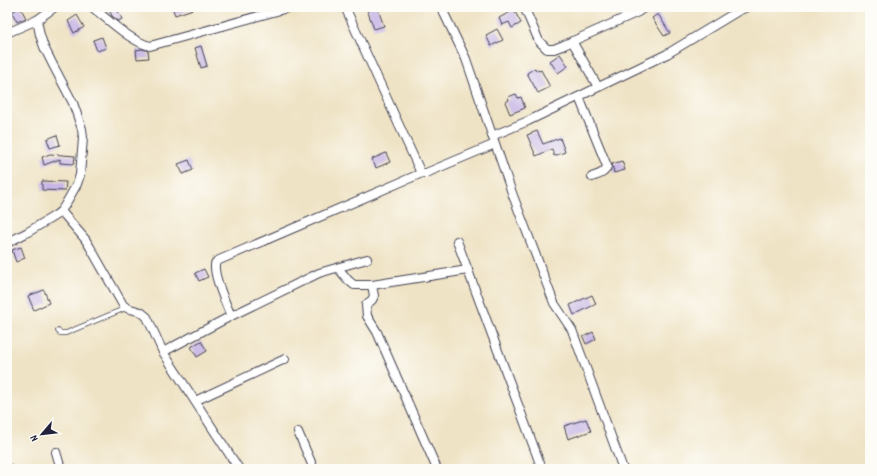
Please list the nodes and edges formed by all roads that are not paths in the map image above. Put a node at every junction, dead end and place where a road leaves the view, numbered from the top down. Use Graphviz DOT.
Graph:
graph roads {
  1 [pos="55,7"];
  2 [pos="92,7"];
  3 [pos="291,7"];
  4 [pos="345,7"];
  5 [pos="441,7"];
  6 [pos="524,7"];
  7 [pos="645,7"];
  8 [pos="747,7"];
  9 [pos="37,20"];
  10 [pos="7,33"];
  11 [pos="572,41"];
  12 [pos="598,88"];
  13 [pos="579,97"];
  14 [pos="494,140"];
  15 [pos="422,173"];
  16 [pos="592,177"];
  17 [pos="61,211"];
  18 [pos="457,241"];
  19 [pos="7,243"];
  20 [pos="367,259"];
  21 [pos="338,268"];
  22 [pos="468,270"];
  23 [pos="372,285"];
  24 [pos="127,308"];
  25 [pos="230,316"];
  26 [pos="58,331"];
  27 [pos="163,352"];
  28 [pos="285,359"];
  29 [pos="195,401"];
  30 [pos="298,432"];
  31 [pos="56,452"];
  32 [pos="61,469"];
  33 [pos="239,469"];
  34 [pos="314,469"];
  35 [pos="437,469"];
  36 [pos="542,469"];
  37 [pos="623,469"];
  1 -- 9 [label="street"];
  2 -- 3 [label="street"];
  4 -- 15 [label="street"];
  5 -- 14 [label="street"];
  6 -- 11 [label="street"];
  7 -- 11 [label="street"];
  8 -- 12 [label="street"];
  9 -- 10 [label="street"];
  9 -- 17 [label="street"];
  11 -- 12 [label="street"];
  12 -- 13 [label="street"];
  13 -- 14 [label="street"];
  13 -- 16 [label="street"];
  14 -- 15 [label="street"];
  14 -- 37 [label="street"];
  15 -- 25 [label="street"];
  17 -- 19 [label="street"];
  17 -- 24 [label="street"];
  18 -- 22 [label="street"];
  20 -- 21 [label="street"];
  21 -- 23 [label="street"];
  21 -- 25 [label="street"];
  22 -- 23 [label="street"];
  22 -- 36 [label="street"];
  23 -- 35 [label="street"];
  24 -- 26 [label="lane"];
  24 -- 27 [label="street"];
  25 -- 27 [label="street"];
  27 -- 29 [label="street"];
  28 -- 29 [label="street"];
  29 -- 33 [label="street"];
  30 -- 34 [label="street"];
  31 -- 32 [label="street"];
}
